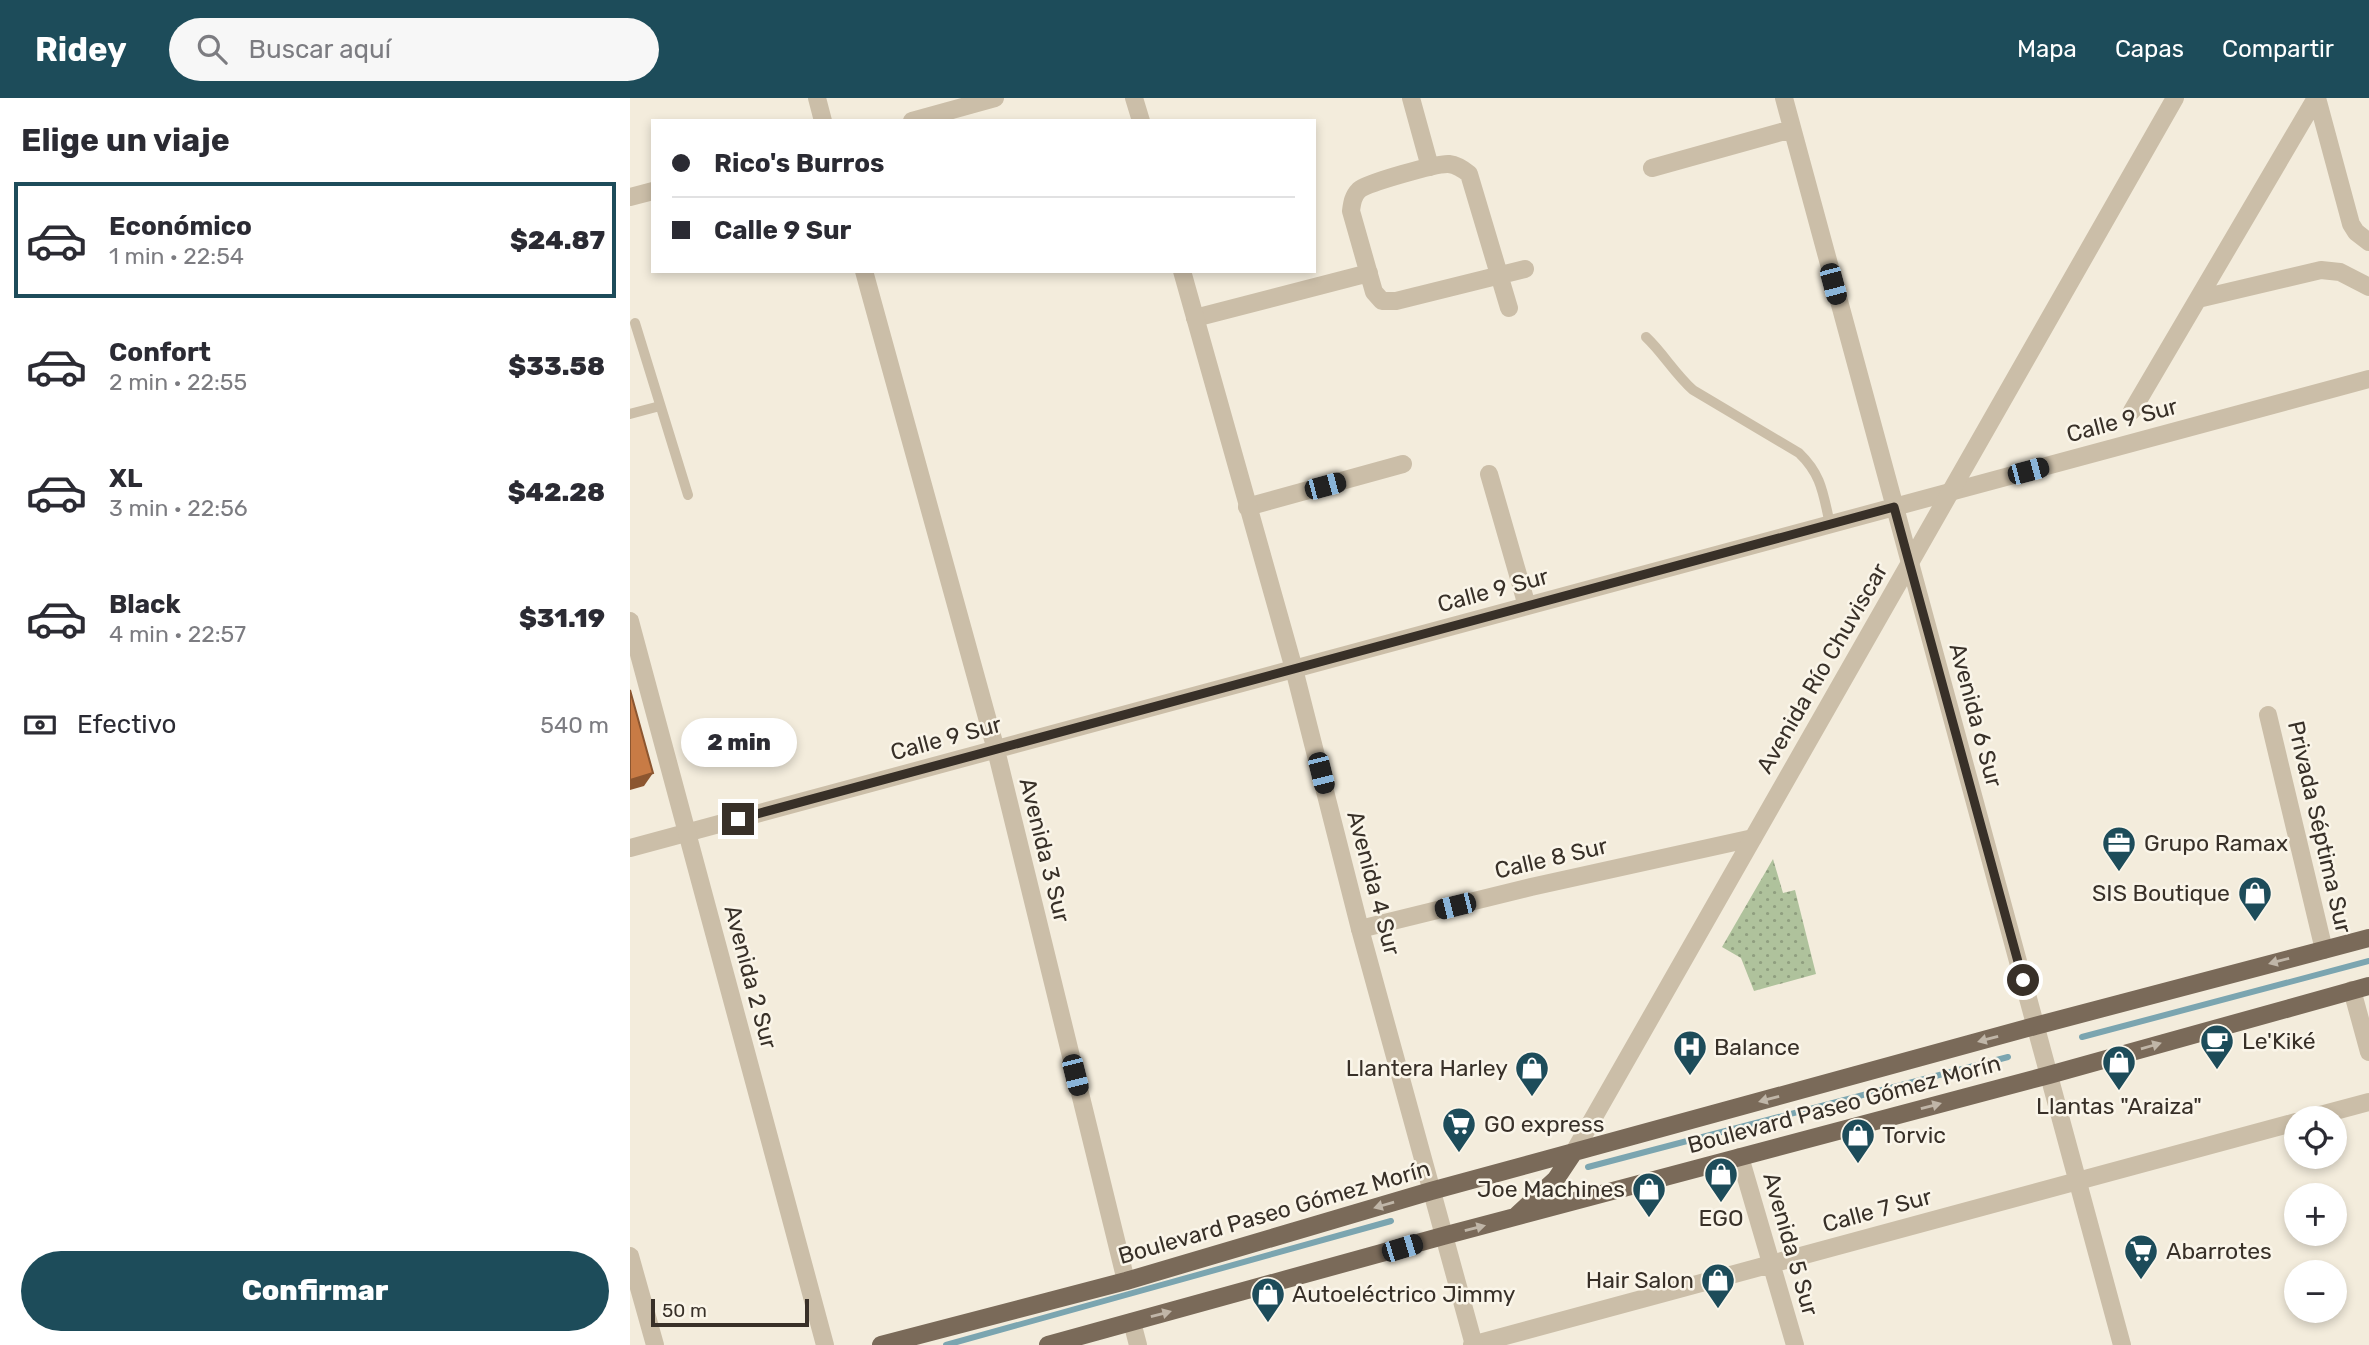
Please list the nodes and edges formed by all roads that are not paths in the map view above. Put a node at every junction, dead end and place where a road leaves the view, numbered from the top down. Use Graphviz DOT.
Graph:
graph roads {
  1 [pos="817,98"];
  2 [pos="995,98"];
  3 [pos="1134,98"];
  4 [pos="1411,98"];
  5 [pos="1784,98"];
  6 [pos="2175,98"];
  7 [pos="2316,98"];
  8 [pos="822,119"];
  9 [pos="919,119"];
  10 [pos="1140,119"];
  11 [pos="1791,128"];
  12 [pos="1430,167"];
  13 [pos="1652,168"];
  14 [pos="651,192"];
  15 [pos="630,197"];
  16 [pos="2369,242"];
  17 [pos="1525,269"];
  18 [pos="865,273"];
  19 [pos="1183,273"];
  20 [pos="1369,273"];
  21 [pos="1500,275"];
  22 [pos="2369,287"];
  23 [pos="2197,299"];
  24 [pos="1509,308"];
  25 [pos="1195,318"];
  26 [pos="635,323"];
  27 [pos="1646,337"];
  28 [pos="2369,379"];
  29 [pos="660,406"];
  30 [pos="2132,411"];
  31 [pos="630,414"];
  32 [pos="1403,464"];
  33 [pos="1489,474"];
  34 [pos="1950,492"];
  35 [pos="688,495"];
  36 [pos="1247,507"];
  37 [pos="1894,507"];
  38 [pos="1830,524"];
  39 [pos="1909,564"];
  40 [pos="1527,607"];
  41 [pos="630,621"];
  42 [pos="1294,669"];
  43 [pos="2268,715"];
  44 [pos="996,750"];
  45 [pos="687,833"];
  46 [pos="1753,838"];
  47 [pos="630,848"];
  48 [pos="1360,929"];
  49 [pos="2369,938"];
  50 [pos="2324,950"];
  51 [pos="2360,988"];
  52 [pos="2035,1026"];
  53 [pos="2369,1052"];
  54 [pos="2049,1074"];
  55 [pos="2369,1102"];
  56 [pos="2347,1108"];
  57 [pos="2284,1125"];
  58 [pos="1574,1152"];
  59 [pos="1740,1157"];
  60 [pos="2076,1181"];
  61 [pos="1431,1191"];
  62 [pos="1513,1218"];
  63 [pos="1443,1236"];
  64 [pos="630,1255"];
  65 [pos="1772,1264"];
  66 [pos="1126,1281"];
  67 [pos="1132,1322"];
  68 [pos="655,1345"];
  69 [pos="825,1345"];
  70 [pos="881,1345"];
  71 [pos="1048,1345"];
  72 [pos="1138,1345"];
  73 [pos="1473,1345"];
  74 [pos="1795,1345"];
  75 [pos="2122,1345"];
  1 -- 8 [label="street"];
  2 -- 9 [label="street"];
  3 -- 10 [label="street"];
  4 -- 12 [label="street"];
  5 -- 11 [label="street, Avenida 6 Sur"];
  6 -- 34 [label="street, Avenida Río Chuviscar"];
  7 -- 16 [label="street"];
  7 -- 23 [label="street"];
  11 -- 13 [label="street"];
  11 -- 37 [label="street, Avenida 6 Sur"];
  12 -- 20 [label="street"];
  12 -- 21 [label="street"];
  14 -- 15 [label="street"];
  17 -- 21 [label="street"];
  18 -- 44 [label="street, Avenida 3 Sur"];
  19 -- 25 [label="street, Avenida 4 Sur"];
  20 -- 21 [label="street"];
  20 -- 25 [label="street"];
  21 -- 24 [label="street"];
  22 -- 23 [label="street"];
  23 -- 30 [label="street"];
  25 -- 36 [label="street, Avenida 4 Sur"];
  26 -- 29 [label="lane"];
  27 -- 38 [label="lane"];
  28 -- 34 [label="street, Calle 9 Sur"];
  29 -- 31 [label="lane"];
  29 -- 35 [label="lane"];
  32 -- 36 [label="street"];
  33 -- 40 [label="street"];
  34 -- 37 [label="street, Calle 9 Sur"];
  34 -- 39 [label="street, Avenida Río Chuviscar"];
  36 -- 42 [label="street, Avenida 4 Sur"];
  37 -- 38 [label="street, Calle 9 Sur"];
  37 -- 39 [label="street, Avenida 6 Sur"];
  38 -- 40 [label="street, Calle 9 Sur"];
  39 -- 46 [label="street, Avenida Río Chuviscar"];
  39 -- 52 [label="street, Avenida 6 Sur"];
  40 -- 42 [label="street, Calle 9 Sur"];
  41 -- 45 [label="street, Avenida 2 Sur"];
  42 -- 44 [label="street, Calle 9 Sur"];
  42 -- 48 [label="street, Avenida 4 Sur"];
  43 -- 50 [label="street, Privada Séptima Sur"];
  44 -- 45 [label="street, Calle 9 Sur"];
  44 -- 66 [label="street, Avenida 3 Sur"];
  45 -- 47 [label="street, Calle 9 Sur"];
  45 -- 69 [label="street, Avenida 2 Sur"];
  46 -- 48 [label="street, Calle 8 Sur"];
  46 -- 58 [label="street, Avenida Río Chuviscar"];
  48 -- 61 [label="street, Avenida 4 Sur"];
  49 -- 50 [label="main road, Boulevard Paseo Gómez Morín"];
  50 -- 52 [label="main road, Boulevard Paseo Gómez Morín, one-way"];
  51 -- 53 [label="street"];
  54 -- 51 [label="main road, Boulevard Paseo Gómez Morín, one-way"];
  52 -- 54 [label="street, Avenida 6 Sur"];
  52 -- 58 [label="main road, Boulevard Paseo Gómez Morín, one-way"];
  59 -- 54 [label="main road, Boulevard Paseo Gómez Morín, one-way"];
  54 -- 60 [label="street, Avenida 6 Sur"];
  55 -- 56 [label="street"];
  57 -- 60 [label="street, Calle 7 Sur"];
  58 -- 61 [label="main road, Boulevard Paseo Gómez Morín"];
  58 -- 62 [label="main road"];
  59 -- 62 [label="main road, Boulevard Paseo Gómez Morín"];
  59 -- 65 [label="street, Avenida 5 Sur"];
  60 -- 65 [label="street, Calle 7 Sur"];
  60 -- 75 [label="street, Avenida 6 Sur"];
  61 -- 63 [label="street, Avenida 4 Sur"];
  61 -- 66 [label="main road, Boulevard Paseo Gómez Morín, one-way"];
  63 -- 62 [label="main road, Boulevard Paseo Gómez Morín, one-way"];
  67 -- 63 [label="main road, Boulevard Paseo Gómez Morín, one-way"];
  63 -- 73 [label="street, Avenida 4 Sur"];
  64 -- 68 [label="street"];
  65 -- 73 [label="street, Calle 7 Sur"];
  65 -- 74 [label="street, Avenida 5 Sur"];
  66 -- 70 [label="main road, Boulevard Paseo Gómez Morín"];
  67 -- 71 [label="main road, Boulevard Paseo Gómez Morín"];
  67 -- 72 [label="street"];
}
